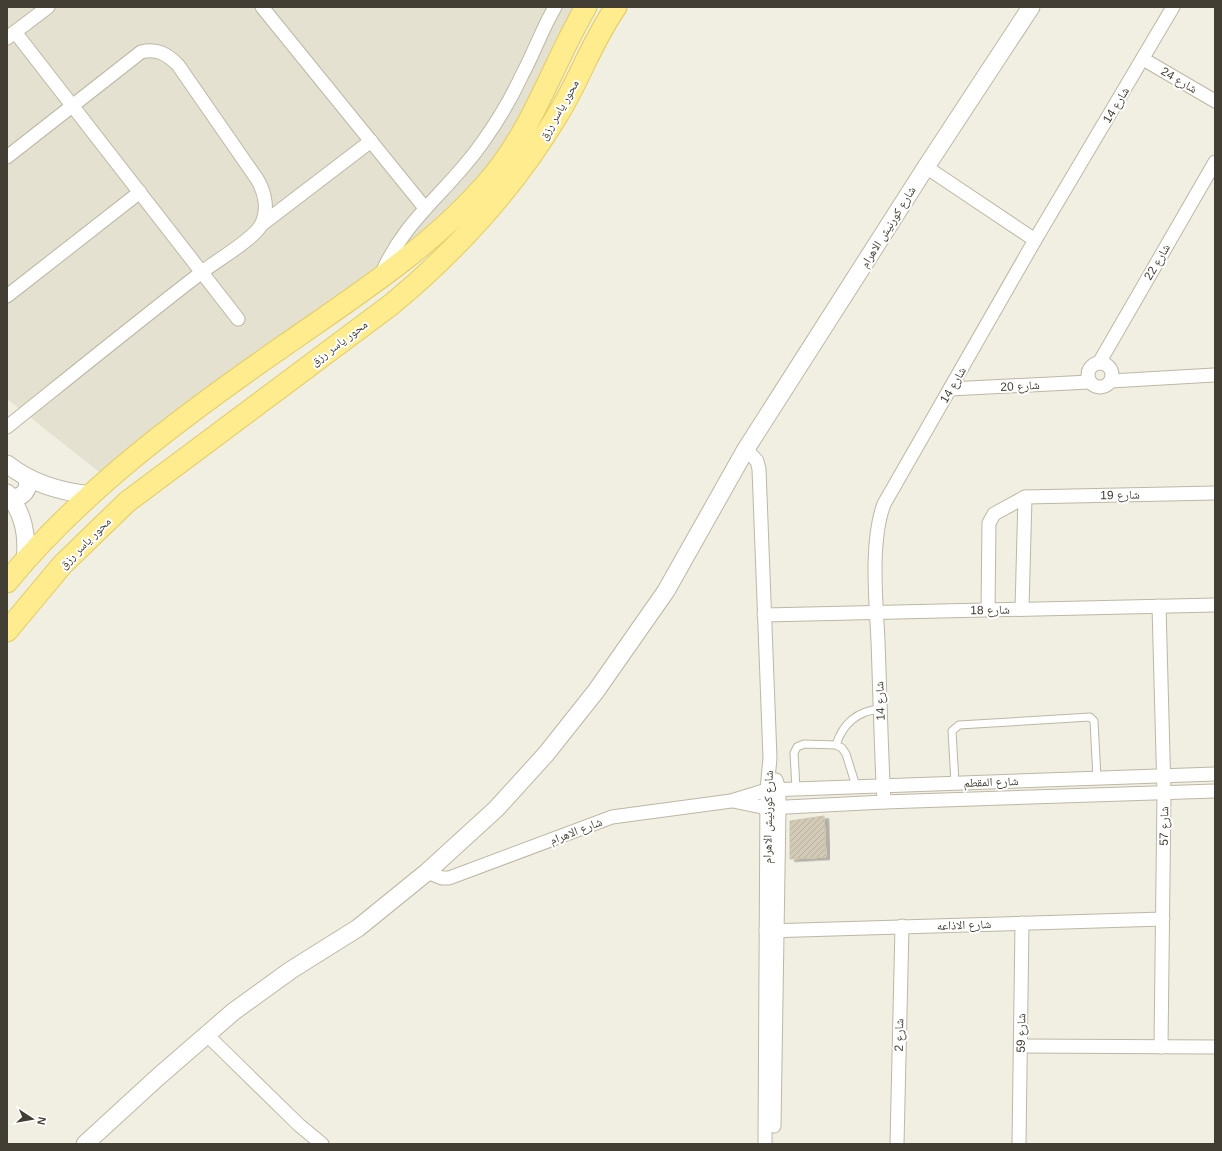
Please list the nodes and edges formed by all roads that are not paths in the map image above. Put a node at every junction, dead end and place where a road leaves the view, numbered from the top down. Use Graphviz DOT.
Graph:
graph roads {
  1 [pos="48,7"];
  2 [pos="262,7"];
  3 [pos="555,7"];
  4 [pos="586,7"];
  5 [pos="616,7"];
  6 [pos="1031,7"];
  7 [pos="1173,7"];
  8 [pos="11,35"];
  9 [pos="1143,59"];
  10 [pos="1215,101"];
  11 [pos="72,106"];
  12 [pos="371,141"];
  13 [pos="7,156"];
  14 [pos="1215,162"];
  15 [pos="926,167"];
  16 [pos="140,192"];
  17 [pos="425,208"];
  18 [pos="261,225"];
  19 [pos="1035,240"];
  20 [pos="202,272"];
  21 [pos="378,280"];
  22 [pos="7,296"];
  23 [pos="238,319"];
  24 [pos="1099,363"];
  25 [pos="1215,373"];
  26 [pos="1111,380"];
  27 [pos="1089,382"];
  28 [pos="950,389"];
  29 [pos="7,427"];
  30 [pos="746,449"];
  31 [pos="7,464"];
  32 [pos="26,477"];
  33 [pos="1215,493"];
  34 [pos="9,495"];
  35 [pos="92,495"];
  36 [pos="1025,497"];
  37 [pos="25,560"];
  38 [pos="7,582"];
  39 [pos="1215,605"];
  40 [pos="1159,606"];
  41 [pos="1022,609"];
  42 [pos="988,610"];
  43 [pos="877,612"];
  44 [pos="764,615"];
  45 [pos="7,631"];
  46 [pos="880,709"];
  47 [pos="836,745"];
  48 [pos="1215,774"];
  49 [pos="1164,776"];
  50 [pos="1097,778"];
  51 [pos="954,783"];
  52 [pos="883,785"];
  53 [pos="856,786"];
  54 [pos="796,788"];
  55 [pos="773,789"];
  56 [pos="1215,791"];
  57 [pos="1164,793"];
  58 [pos="731,801"];
  59 [pos="884,802"];
  60 [pos="773,808"];
  61 [pos="427,872"];
  62 [pos="1163,919"];
  63 [pos="1022,923"];
  64 [pos="902,926"];
  65 [pos="772,930"];
  66 [pos="207,1035"];
  67 [pos="1021,1046"];
  68 [pos="1161,1046"];
  69 [pos="1215,1047"];
  70 [pos="85,1144"];
  71 [pos="322,1144"];
  72 [pos="765,1144"];
  73 [pos="773,1144"];
  74 [pos="897,1144"];
  75 [pos="1020,1144"];
  1 -- 8 [label="street"];
  2 -- 12 [label="street"];
  3 -- 17 [label="street"];
  4 -- 21 [label="main road, محور ياسر رزق"];
  5 -- 45 [label="main road, محور ياسر رزق"];
  6 -- 15 [label="street, شارع كورنيش الاهرام"];
  7 -- 9 [label="street, شارع 14"];
  8 -- 11 [label="street"];
  9 -- 10 [label="street, شارع 24"];
  9 -- 19 [label="street, شارع 14"];
  11 -- 13 [label="street"];
  11 -- 16 [label="street"];
  11 -- 18 [label="street"];
  12 -- 17 [label="street"];
  12 -- 18 [label="street"];
  14 -- 24 [label="street, شارع 22"];
  15 -- 19 [label="street"];
  15 -- 30 [label="street, شارع كورنيش الاهرام"];
  16 -- 20 [label="street"];
  16 -- 22 [label="street"];
  17 -- 21 [label="street"];
  18 -- 20 [label="street"];
  19 -- 28 [label="street, شارع 14"];
  20 -- 23 [label="street"];
  20 -- 29 [label="street"];
  21 -- 35 [label="main road, محور ياسر رزق"];
  24 -- 26 [label="street"];
  24 -- 27 [label="street"];
  25 -- 26 [label="street"];
  26 -- 27 [label="street"];
  27 -- 28 [label="street, شارع 20"];
  28 -- 43 [label="street, شارع 14"];
  30 -- 44 [label="street, شارع كورنيش الاهرام"];
  30 -- 61 [label="street, شارع كورنيش الاهرام"];
  31 -- 32 [label="street"];
  32 -- 34 [label="street"];
  32 -- 35 [label="street"];
  33 -- 36 [label="street, شارع 19"];
  34 -- 37 [label="street"];
  35 -- 37 [label="main road, محور ياسر رزق"];
  36 -- 41 [label="street"];
  36 -- 42 [label="street, شارع 19"];
  37 -- 38 [label="main road, محور ياسر رزق"];
  39 -- 40 [label="street, شارع 18"];
  40 -- 41 [label="street, شارع 18"];
  40 -- 49 [label="street, شارع 57"];
  41 -- 42 [label="street, شارع 18"];
  42 -- 43 [label="street, شارع 18"];
  43 -- 44 [label="street, شارع 18"];
  43 -- 46 [label="street, شارع 14"];
  44 -- 55 [label="street, شارع كورنيش الاهرام"];
  46 -- 47 [label="lane"];
  46 -- 52 [label="street, شارع 14"];
  47 -- 53 [label="lane"];
  47 -- 54 [label="lane"];
  48 -- 49 [label="street, شارع المقطم"];
  49 -- 50 [label="street, شارع المقطم"];
  49 -- 57 [label="street, شارع 57"];
  50 -- 51 [label="street, شارع المقطم"];
  50 -- 51 [label="lane"];
  51 -- 52 [label="street, شارع المقطم"];
  52 -- 53 [label="street, شارع المقطم"];
  52 -- 59 [label="street, شارع 14"];
  53 -- 54 [label="street, شارع المقطم"];
  54 -- 55 [label="street, شارع المقطم"];
  55 -- 58 [label="street, شارع الاهرام"];
  55 -- 60 [label="street, شارع كورنيش الاهرام"];
  56 -- 57 [label="street, شارع المقطم"];
  57 -- 59 [label="street, شارع المقطم"];
  57 -- 62 [label="street, شارع 57"];
  58 -- 60 [label="street, شارع الاهرام"];
  58 -- 61 [label="street, شارع الاهرام"];
  59 -- 60 [label="street, شارع المقطم"];
  60 -- 65 [label="street, شارع كورنيش الاهرام"];
  61 -- 66 [label="street, شارع كورنيش الاهرام"];
  62 -- 63 [label="street, شارع الاذاعه"];
  62 -- 68 [label="street, شارع 57"];
  63 -- 64 [label="street, شارع الاذاعه"];
  63 -- 67 [label="street, شارع 59"];
  64 -- 65 [label="street, شارع الاذاعه"];
  64 -- 74 [label="street, شارع 2"];
  65 -- 72 [label="street, شارع كورنيش الاهرام"];
  65 -- 73 [label="street, شارع كورنيش الاهرام"];
  66 -- 70 [label="street, شارع كورنيش الاهرام"];
  66 -- 71 [label="street"];
  67 -- 68 [label="street"];
  67 -- 75 [label="street, شارع 59"];
  68 -- 69 [label="street"];
}
